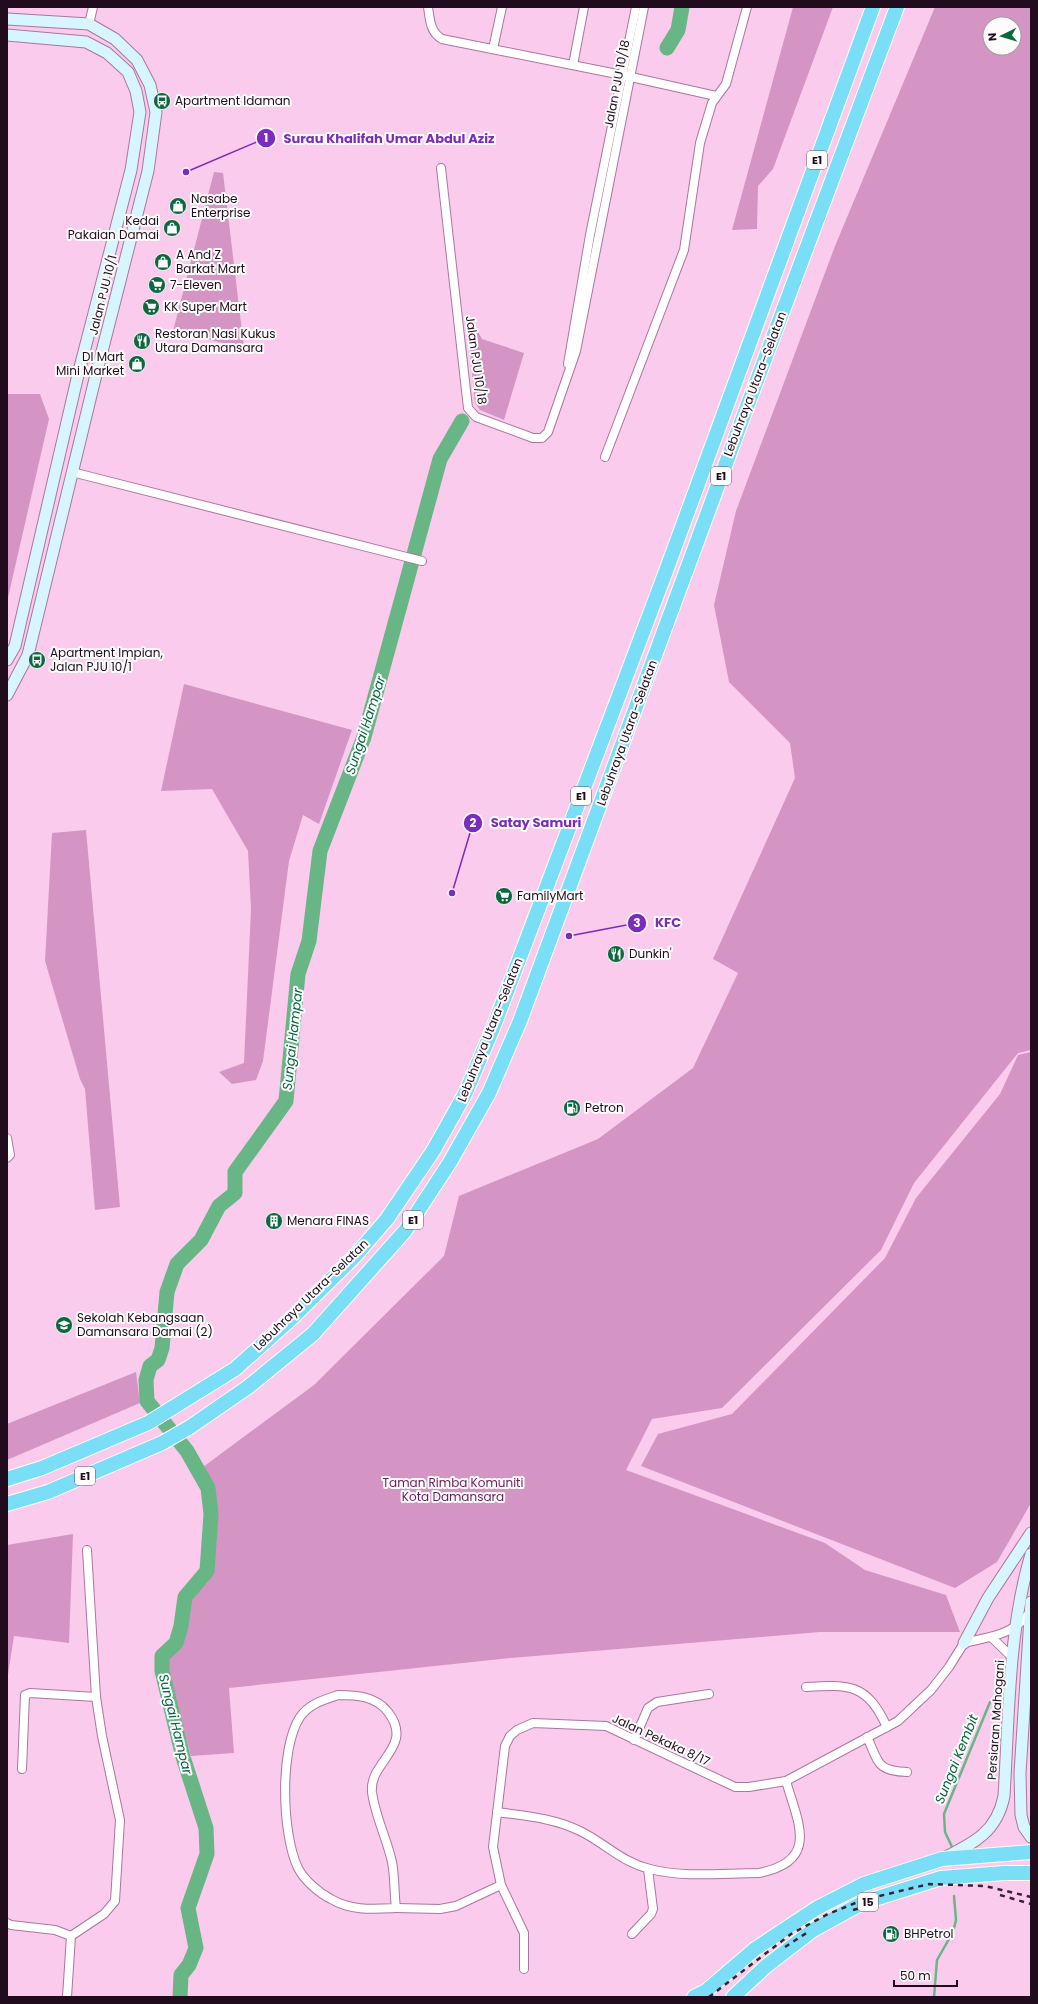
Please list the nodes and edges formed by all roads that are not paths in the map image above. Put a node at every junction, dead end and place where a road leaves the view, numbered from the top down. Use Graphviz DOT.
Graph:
graph roads {
  1 [pos="93,7"];
  2 [pos="428,7"];
  3 [pos="502,7"];
  4 [pos="584,7"];
  5 [pos="636,7"];
  6 [pos="644,7"];
  7 [pos="747,7"];
  8 [pos="873,7"];
  9 [pos="897,7"];
  10 [pos="7,19"];
  11 [pos="89,24"];
  12 [pos="7,35"];
  13 [pos="493,49"];
  14 [pos="573,65"];
  15 [pos="626,76"];
  16 [pos="716,96"];
  17 [pos="441,168"];
  18 [pos="132,233"];
  19 [pos="104,274"];
  20 [pos="605,456"];
  21 [pos="72,472"];
  22 [pos="41,533"];
  23 [pos="422,561"];
  24 [pos="46,577"];
  25 [pos="7,660"];
  26 [pos="7,695"];
  27 [pos="7,1138"];
  28 [pos="7,1158"];
  29 [pos="7,1479"];
  30 [pos="7,1504"];
  31 [pos="1031,1533"];
  32 [pos="87,1550"];
  33 [pos="1031,1554"];
  34 [pos="1031,1602"];
  35 [pos="1029,1613"];
  36 [pos="1015,1627"];
  37 [pos="991,1637"];
  38 [pos="964,1643"];
  39 [pos="1013,1658"];
  40 [pos="806,1687"];
  41 [pos="709,1694"];
  42 [pos="96,1697"];
  43 [pos="887,1727"];
  44 [pos="867,1737"];
  45 [pos="634,1740"];
  46 [pos="22,1769"];
  47 [pos="907,1772"];
  48 [pos="786,1781"];
  49 [pos="497,1812"];
  50 [pos="1031,1837"];
  51 [pos="1031,1852"];
  52 [pos="942,1859"];
  53 [pos="648,1869"];
  54 [pos="1031,1873"];
  55 [pos="501,1885"];
  56 [pos="396,1908"];
  57 [pos="7,1923"];
  58 [pos="632,1934"];
  59 [pos="71,1936"];
  60 [pos="524,1969"];
  61 [pos="67,1997"];
  62 [pos="694,1997"];
  63 [pos="733,1997"];
  1 -- 11 [label="street"];
  2 -- 13 [label="street"];
  3 -- 13 [label="street"];
  4 -- 14 [label="street"];
  5 -- 15 [label="street, Jalan PJU 10/18"];
  6 -- 15 [label="street, Jalan PJU 10/18"];
  7 -- 16 [label="street"];
  8 -- 29 [label="highway, Lebuhraya Utara–Selatan / E1"];
  9 -- 30 [label="highway, Lebuhraya Utara–Selatan / E1"];
  10 -- 11 [label="street, Jalan PJU 10/1"];
  11 -- 18 [label="street, Jalan PJU 10/1"];
  12 -- 19 [label="street, Jalan PJU 10/1"];
  13 -- 14 [label="street"];
  14 -- 15 [label="street"];
  15 -- 16 [label="street"];
  15 -- 17 [label="street, Jalan PJU 10/18"];
  16 -- 20 [label="street"];
  18 -- 19 [label="street"];
  18 -- 21 [label="street, Jalan PJU 10/1"];
  19 -- 22 [label="street, Jalan PJU 10/1"];
  21 -- 23 [label="street"];
  21 -- 24 [label="street, Jalan PJU 10/1"];
  22 -- 24 [label="street"];
  22 -- 25 [label="street, Jalan PJU 10/1"];
  24 -- 26 [label="street, Jalan PJU 10/1"];
  27 -- 28 [label="street"];
  31 -- 38 [label="street"];
  32 -- 42 [label="street"];
  33 -- 36 [label="street, Persiaran Mahogani"];
  34 -- 35 [label="street"];
  35 -- 36 [label="street"];
  35 -- 50 [label="street"];
  36 -- 37 [label="street"];
  36 -- 39 [label="street, Persiaran Mahogani"];
  37 -- 38 [label="street"];
  37 -- 39 [label="street"];
  38 -- 43 [label="street, Jalan Pekaka 8/17"];
  39 -- 52 [label="street, Persiaran Mahogani"];
  40 -- 43 [label="street"];
  41 -- 45 [label="street"];
  42 -- 46 [label="street"];
  42 -- 59 [label="street"];
  43 -- 44 [label="street, Jalan Pekaka 8/17"];
  44 -- 47 [label="street"];
  44 -- 48 [label="street, Jalan Pekaka 8/17"];
  45 -- 48 [label="street, Jalan Pekaka 8/17"];
  45 -- 49 [label="street, Jalan Pekaka 8/17"];
  48 -- 53 [label="street"];
  49 -- 53 [label="street"];
  49 -- 55 [label="street, Jalan Pekaka 8/17"];
  51 -- 52 [label="highway, 15"];
  52 -- 62 [label="highway, 15"];
  53 -- 58 [label="street"];
  54 -- 63 [label="highway, 15"];
  55 -- 56 [label="street"];
  55 -- 60 [label="street, Jalan Pekaka 8/17"];
  56 -- 56 [label="street"];
  57 -- 59 [label="street"];
  59 -- 61 [label="street"];
}
